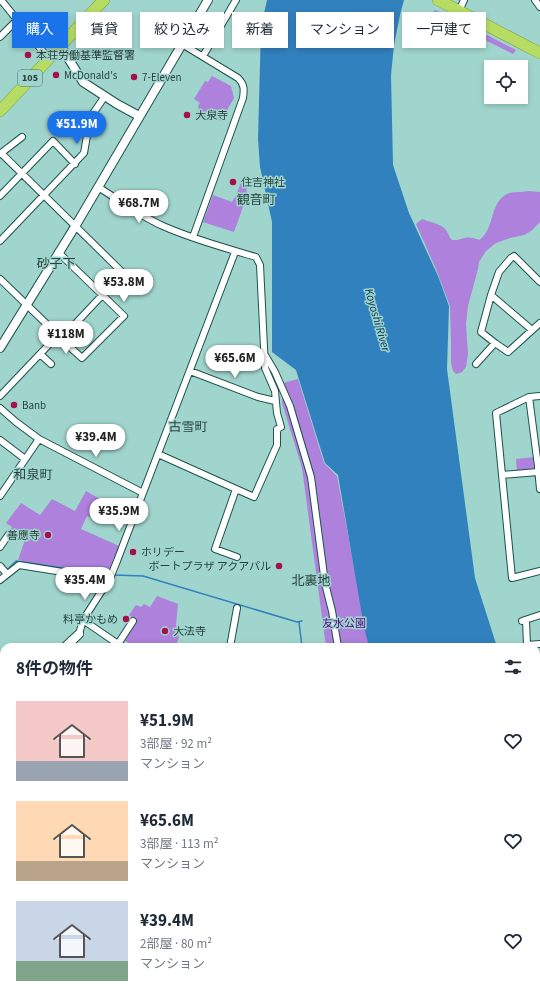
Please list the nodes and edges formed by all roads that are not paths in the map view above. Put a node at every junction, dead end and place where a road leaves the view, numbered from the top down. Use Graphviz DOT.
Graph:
graph roads {
  1 [pos="1,0"];
  2 [pos="104,0"];
  3 [pos="208,0"];
  4 [pos="236,0"];
  5 [pos="438,0"];
  6 [pos="464,0"];
  7 [pos="535,0"];
  8 [pos="540,7"];
  9 [pos="459,10"];
  10 [pos="201,12"];
  11 [pos="12,13"];
  12 [pos="12,26"];
  13 [pos="0,37"];
  14 [pos="68,37"];
  15 [pos="40,48"];
  16 [pos="58,48"];
  17 [pos="62,48"];
  18 [pos="180,48"];
  19 [pos="189,48"];
  20 [pos="540,54"];
  21 [pos="203,56"];
  22 [pos="49,59"];
  23 [pos="105,96"];
  24 [pos="0,111"];
  25 [pos="139,116"];
  26 [pos="22,138"];
  27 [pos="0,153"];
  28 [pos="75,164"];
  29 [pos="22,173"];
  30 [pos="98,186"];
  31 [pos="45,195"];
  32 [pos="0,196"];
  33 [pos="76,225"];
  34 [pos="193,237"];
  35 [pos="0,241"];
  36 [pos="58,252"];
  37 [pos="235,252"];
  38 [pos="124,273"];
  39 [pos="0,278"];
  40 [pos="540,282"];
  41 [pos="138,288"];
  42 [pos="102,294"];
  43 [pos="491,295"];
  44 [pos="27,304"];
  45 [pos="540,323"];
  46 [pos="532,330"];
  47 [pos="495,344"];
  48 [pos="0,348"];
  49 [pos="264,353"];
  50 [pos="40,354"];
  51 [pos="51,364"];
  52 [pos="476,364"];
  53 [pos="190,371"];
  54 [pos="0,396"];
  55 [pos="540,396"];
  56 [pos="530,397"];
  57 [pos="276,401"];
  58 [pos="0,408"];
  59 [pos="39,439"];
  60 [pos="0,440"];
  61 [pos="158,454"];
  62 [pos="25,459"];
  63 [pos="539,468"];
  64 [pos="502,475"];
  65 [pos="540,488"];
  66 [pos="236,489"];
  67 [pos="143,493"];
  68 [pos="0,496"];
  69 [pos="9,534"];
  70 [pos="0,547"];
  71 [pos="237,557"];
  72 [pos="0,566"];
  73 [pos="540,571"];
  74 [pos="7,574"];
  75 [pos="110,578"];
  76 [pos="0,580"];
  77 [pos="237,608"];
  78 [pos="540,615"];
  79 [pos="83,620"];
  80 [pos="133,621"];
  81 [pos="79,634"];
  82 [pos="70,643"];
  83 [pos="117,643"];
  84 [pos="119,643"];
  85 [pos="231,643"];
  86 [pos="337,643"];
  87 [pos="528,643"];
  1 -- 11 [label="street"];
  2 -- 14 [label="highway, 105"];
  3 -- 10 [label="street"];
  4 -- 21 [label="street"];
  5 -- 9 [label="highway"];
  6 -- 9 [label="street"];
  7 -- 8 [label="street"];
  9 -- 20 [label="highway"];
  12 -- 13 [label="street"];
  15 -- 22 [label="street"];
  16 -- 22 [label="highway, 105"];
  17 -- 23 [label="street"];
  18 -- 25 [label="street"];
  19 -- 21 [label="street"];
  21 -- 34 [label="street"];
  22 -- 24 [label="highway, 105"];
  23 -- 25 [label="street"];
  23 -- 28 [label="street"];
  25 -- 30 [label="street"];
  26 -- 27 [label="street"];
  27 -- 29 [label="street"];
  28 -- 29 [label="street"];
  28 -- 31 [label="street"];
  29 -- 31 [label="street"];
  29 -- 32 [label="street"];
  30 -- 33 [label="street"];
  30 -- 34 [label="street"];
  31 -- 33 [label="street"];
  31 -- 35 [label="street"];
  33 -- 36 [label="street"];
  33 -- 38 [label="street"];
  34 -- 37 [label="street"];
  36 -- 42 [label="street"];
  36 -- 44 [label="street"];
  37 -- 49 [label="street"];
  37 -- 53 [label="street"];
  38 -- 41 [label="street"];
  38 -- 42 [label="street"];
  39 -- 44 [label="street"];
  40 -- 43 [label="street"];
  42 -- 42 [label="street"];
  43 -- 46 [label="street"];
  43 -- 47 [label="street"];
  44 -- 48 [label="street"];
  44 -- 50 [label="street"];
  45 -- 46 [label="street"];
  46 -- 47 [label="street"];
  47 -- 52 [label="street"];
  49 -- 57 [label="street"];
  49 -- 86 [label="street"];
  50 -- 51 [label="street"];
  50 -- 54 [label="street"];
  53 -- 57 [label="street"];
  53 -- 61 [label="street"];
  55 -- 56 [label="street"];
  56 -- 63 [label="street"];
  56 -- 64 [label="street"];
  57 -- 66 [label="street"];
  58 -- 59 [label="street"];
  59 -- 62 [label="street"];
  59 -- 67 [label="street"];
  60 -- 62 [label="street"];
  61 -- 66 [label="street"];
  61 -- 67 [label="street"];
  62 -- 68 [label="street"];
  63 -- 64 [label="street"];
  63 -- 65 [label="street"];
  64 -- 73 [label="street"];
  66 -- 71 [label="street"];
  67 -- 75 [label="street"];
  69 -- 70 [label="street"];
  72 -- 74 [label="street"];
  74 -- 75 [label="street"];
  74 -- 76 [label="street"];
  75 -- 79 [label="street"];
  77 -- 85 [label="street"];
  78 -- 87 [label="street"];
  79 -- 81 [label="street"];
  79 -- 83 [label="street"];
  80 -- 84 [label="street"];
  81 -- 82 [label="street"];
}
